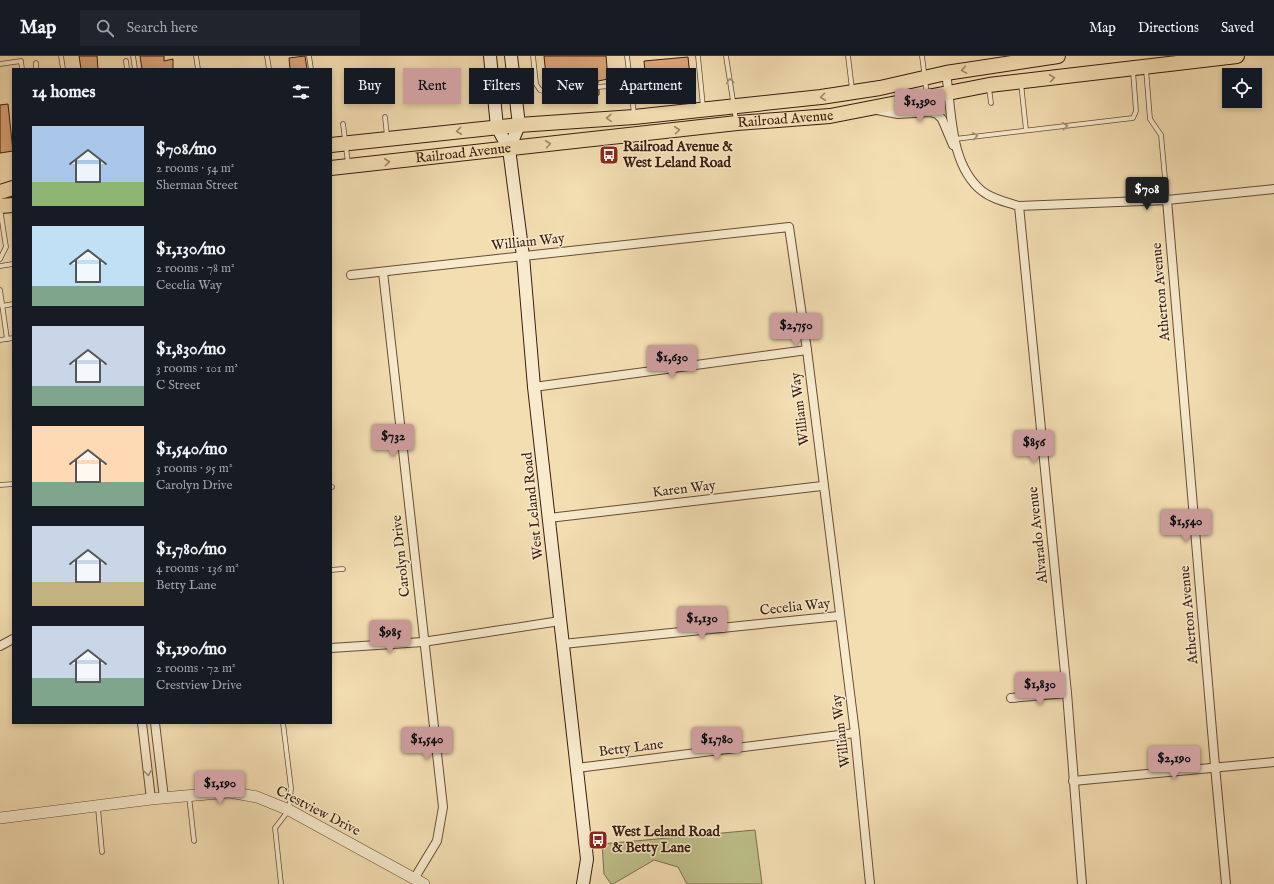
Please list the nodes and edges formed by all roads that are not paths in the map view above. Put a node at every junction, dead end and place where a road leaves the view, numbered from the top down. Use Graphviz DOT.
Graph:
graph roads {
  1 [pos="61,56"];
  2 [pos="133,56"];
  3 [pos="196,56"];
  4 [pos="267,56"];
  5 [pos="309,56"];
  6 [pos="490,56"];
  7 [pos="511,56"];
  8 [pos="533,56"];
  9 [pos="627,56"];
  10 [pos="698,56"];
  11 [pos="726,56"];
  12 [pos="848,56"];
  13 [pos="922,56"];
  14 [pos="1055,56"];
  15 [pos="1237,56"];
  16 [pos="126,60"];
  17 [pos="36,63"];
  18 [pos="0,64"];
  19 [pos="22,68"];
  20 [pos="36,68"];
  21 [pos="63,68"];
  22 [pos="127,68"];
  23 [pos="135,68"];
  24 [pos="198,68"];
  25 [pos="269,68"];
  26 [pos="311,68"];
  27 [pos="628,68"];
  28 [pos="1139,68"];
  29 [pos="946,73"];
  30 [pos="924,78"];
  31 [pos="1021,82"];
  32 [pos="989,85"];
  33 [pos="606,86"];
  34 [pos="598,87"];
  35 [pos="542,91"];
  36 [pos="853,93"];
  37 [pos="950,93"];
  38 [pos="927,96"];
  39 [pos="991,103"];
  40 [pos="632,104"];
  41 [pos="734,107"];
  42 [pos="869,108"];
  43 [pos="704,109"];
  44 [pos="385,117"];
  45 [pos="634,117"];
  46 [pos="736,123"];
  47 [pos="343,124"];
  48 [pos="519,124"];
  49 [pos="497,127"];
  50 [pos="1026,130"];
  51 [pos="387,139"];
  52 [pos="955,139"];
  53 [pos="346,144"];
  54 [pos="332,145"];
  55 [pos="509,149"];
  56 [pos="959,157"];
  57 [pos="348,166"];
  58 [pos="332,168"];
  59 [pos="12,181"];
  60 [pos="0,183"];
  61 [pos="12,188"];
  62 [pos="1274,189"];
  63 [pos="0,192"];
  64 [pos="1167,200"];
  65 [pos="12,205"];
  66 [pos="0,206"];
  67 [pos="1019,206"];
  68 [pos="523,256"];
  69 [pos="0,259"];
  70 [pos="12,264"];
  71 [pos="0,266"];
  72 [pos="383,272"];
  73 [pos="351,275"];
  74 [pos="0,290"];
  75 [pos="12,304"];
  76 [pos="2,306"];
  77 [pos="12,338"];
  78 [pos="7,339"];
  79 [pos="0,340"];
  80 [pos="807,350"];
  81 [pos="534,387"];
  82 [pos="12,484"];
  83 [pos="0,485"];
  84 [pos="822,486"];
  85 [pos="549,518"];
  86 [pos="343,569"];
  87 [pos="332,570"];
  88 [pos="839,616"];
  89 [pos="560,621"];
  90 [pos="12,640"];
  91 [pos="423,642"];
  92 [pos="563,644"];
  93 [pos="0,646"];
  94 [pos="332,648"];
  95 [pos="1067,693"];
  96 [pos="1011,698"];
  97 [pos="142,724"];
  98 [pos="155,724"];
  99 [pos="283,724"];
  100 [pos="855,733"];
  101 [pos="159,756"];
  102 [pos="146,758"];
  103 [pos="1274,762"];
  104 [pos="1214,766"];
  105 [pos="577,768"];
  106 [pos="1073,781"];
  107 [pos="189,795"];
  108 [pos="164,798"];
  109 [pos="151,799"];
  110 [pos="97,805"];
  111 [pos="290,810"];
  112 [pos="0,818"];
  113 [pos="194,841"];
  114 [pos="102,852"];
  115 [pos="419,881"];
  116 [pos="281,884"];
  117 [pos="583,884"];
  118 [pos="870,884"];
  119 [pos="1082,884"];
  120 [pos="1226,884"];
  1 -- 21 [label="lane"];
  2 -- 23 [label="lane"];
  3 -- 24 [label="lane"];
  4 -- 25 [label="lane"];
  5 -- 26 [label="lane"];
  6 -- 49 [label="main road"];
  7 -- 48 [label="main road"];
  8 -- 35 [label="lane"];
  9 -- 27 [label="lane"];
  10 -- 43 [label="lane"];
  41 -- 11 [label="lane, one-way"];
  12 -- 36 [label="lane"];
  13 -- 30 [label="lane"];
  14 -- 29 [label="highway, Railroad Avenue, one-way"];
  15 -- 28 [label="highway, Railroad Avenue"];
  16 -- 22 [label="lane"];
  17 -- 20 [label="lane"];
  18 -- 19 [label="lane"];
  31 -- 28 [label="highway, Railroad Avenue, one-way"];
  50 -- 28 [label="lane, one-way"];
  28 -- 64 [label="lane"];
  29 -- 30 [label="highway, Railroad Avenue"];
  29 -- 37 [label="street"];
  30 -- 36 [label="highway, Railroad Avenue"];
  30 -- 38 [label="lane"];
  31 -- 32 [label="highway, Railroad Avenue"];
  31 -- 50 [label="lane"];
  32 -- 37 [label="highway, Railroad Avenue"];
  32 -- 39 [label="lane"];
  33 -- 34 [label="lane"];
  36 -- 41 [label="highway, Railroad Avenue, one-way"];
  37 -- 38 [label="highway, Railroad Avenue"];
  37 -- 52 [label="street"];
  38 -- 42 [label="highway, Railroad Avenue"];
  40 -- 45 [label="lane"];
  41 -- 43 [label="highway, Railroad Avenue"];
  41 -- 46 [label="lane"];
  42 -- 46 [label="highway, Railroad Avenue"];
  42 -- 56 [label="street"];
  43 -- 45 [label="highway, Railroad Avenue"];
  44 -- 51 [label="lane"];
  45 -- 48 [label="highway, Railroad Avenue, one-way"];
  55 -- 46 [label="highway, Railroad Avenue, one-way"];
  47 -- 53 [label="lane"];
  48 -- 49 [label="highway, Railroad Avenue"];
  48 -- 55 [label="main road"];
  49 -- 51 [label="highway, Railroad Avenue, one-way"];
  49 -- 55 [label="main road, West Leland Road"];
  52 -- 50 [label="lane, one-way"];
  51 -- 53 [label="highway, Railroad Avenue"];
  52 -- 56 [label="street"];
  53 -- 54 [label="highway, Railroad Avenue"];
  53 -- 57 [label="lane"];
  57 -- 55 [label="highway, Railroad Avenue, one-way"];
  55 -- 68 [label="main road, West Leland Road"];
  56 -- 67 [label="street"];
  57 -- 58 [label="highway, Railroad Avenue"];
  59 -- 60 [label="highway"];
  61 -- 63 [label="highway"];
  62 -- 64 [label="street"];
  64 -- 67 [label="street"];
  64 -- 104 [label="street, Atherton Avenue"];
  65 -- 66 [label="highway"];
  66 -- 69 [label="lane"];
  67 -- 95 [label="street, Alvarado Avenue"];
  68 -- 72 [label="street, William Way"];
  68 -- 80 [label="street, William Way"];
  68 -- 81 [label="main road, West Leland Road"];
  70 -- 71 [label="lane"];
  72 -- 73 [label="street, William Way"];
  72 -- 91 [label="street, Carolyn Drive"];
  74 -- 76 [label="lane"];
  75 -- 76 [label="lane"];
  76 -- 78 [label="lane"];
  77 -- 78 [label="lane"];
  78 -- 79 [label="lane"];
  80 -- 81 [label="street"];
  80 -- 84 [label="street, William Way"];
  81 -- 85 [label="main road, West Leland Road"];
  82 -- 83 [label="lane"];
  84 -- 85 [label="street, Karen Way"];
  84 -- 88 [label="street, William Way"];
  85 -- 89 [label="main road, West Leland Road"];
  86 -- 87 [label="lane"];
  88 -- 92 [label="street, Cecelia Way"];
  88 -- 100 [label="street, William Way"];
  89 -- 91 [label="street"];
  89 -- 92 [label="main road, West Leland Road"];
  90 -- 93 [label="street"];
  91 -- 94 [label="street"];
  91 -- 115 [label="street, Carolyn Drive"];
  92 -- 105 [label="main road, West Leland Road"];
  95 -- 96 [label="street"];
  95 -- 106 [label="street, Alvarado Avenue"];
  97 -- 102 [label="street"];
  98 -- 101 [label="street"];
  99 -- 111 [label="lane"];
  100 -- 105 [label="street, Betty Lane"];
  100 -- 118 [label="street, William Way"];
  101 -- 102 [label="lane"];
  101 -- 108 [label="street"];
  102 -- 109 [label="street, one-way"];
  103 -- 104 [label="street"];
  104 -- 106 [label="street"];
  104 -- 120 [label="street, Atherton Avenue"];
  105 -- 117 [label="main road, West Leland Road"];
  106 -- 119 [label="street, Alvarado Avenue"];
  107 -- 108 [label="street, Crestview Drive"];
  107 -- 111 [label="street, Crestview Drive"];
  107 -- 113 [label="lane"];
  108 -- 109 [label="street, Crestview Drive"];
  109 -- 110 [label="street, Crestview Drive"];
  110 -- 112 [label="street, Crestview Drive"];
  110 -- 114 [label="lane"];
  111 -- 115 [label="street, Crestview Drive"];
  111 -- 116 [label="lane"];
}
